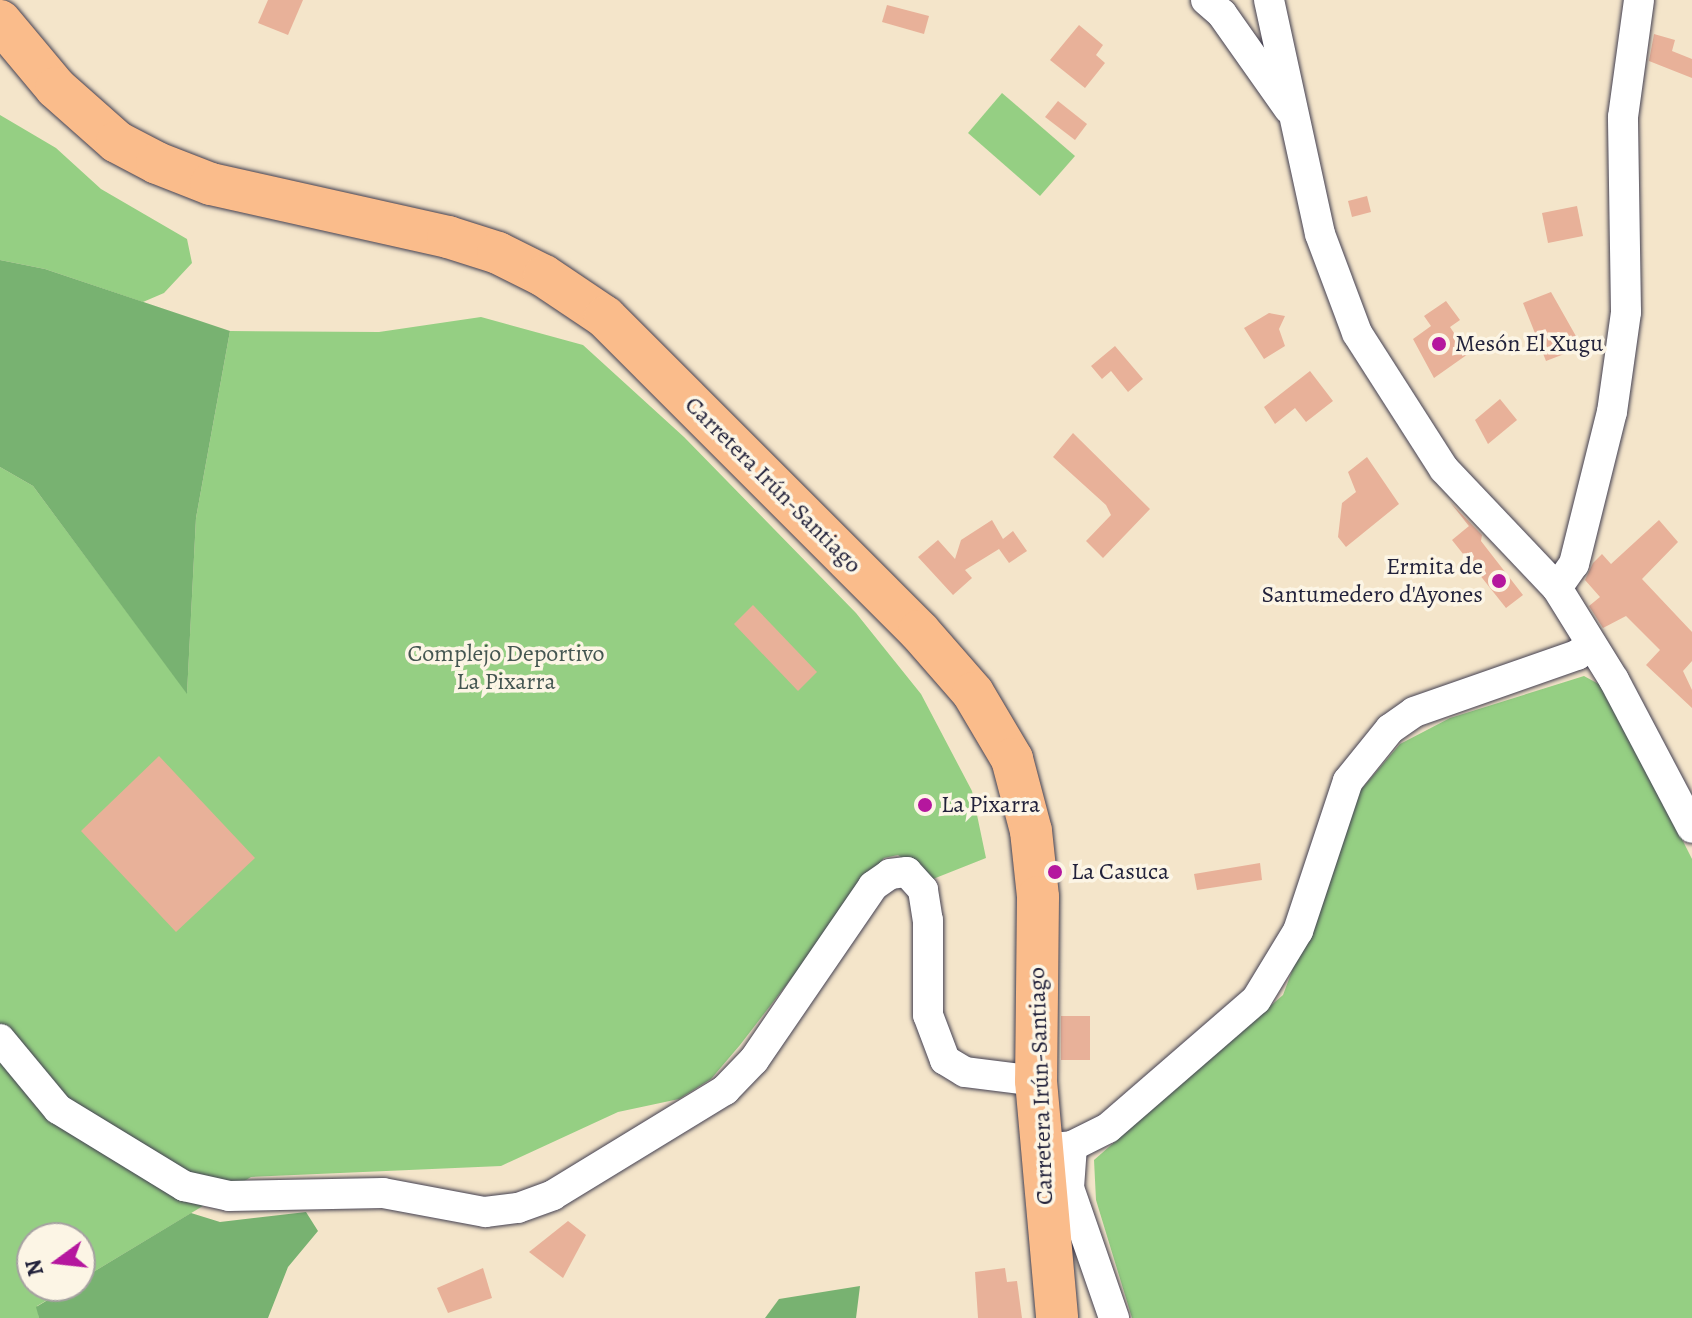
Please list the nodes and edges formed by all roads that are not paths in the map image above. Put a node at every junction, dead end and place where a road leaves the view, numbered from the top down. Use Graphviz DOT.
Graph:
graph roads {
  1 [pos="1206,0"];
  2 [pos="1269,0"];
  3 [pos="1639,0"];
  4 [pos="0,21"];
  5 [pos="1297,120"];
  6 [pos="1557,588"];
  7 [pos="1591,645"];
  8 [pos="1692,828"];
  9 [pos="0,1039"];
  10 [pos="1036,1081"];
  11 [pos="1056,1147"];
  12 [pos="1057,1318"];
  13 [pos="1114,1318"];
  1 -- 5 [label="street"];
  2 -- 5 [label="street"];
  3 -- 6 [label="street"];
  4 -- 10 [label="highway, Carretera Irún-Santiago"];
  5 -- 6 [label="street"];
  6 -- 7 [label="street"];
  7 -- 8 [label="street"];
  7 -- 11 [label="street"];
  9 -- 10 [label="street"];
  10 -- 11 [label="highway, Carretera Irún-Santiago"];
  11 -- 12 [label="highway, Carretera Irún-Santiago"];
  11 -- 13 [label="street"];
}
